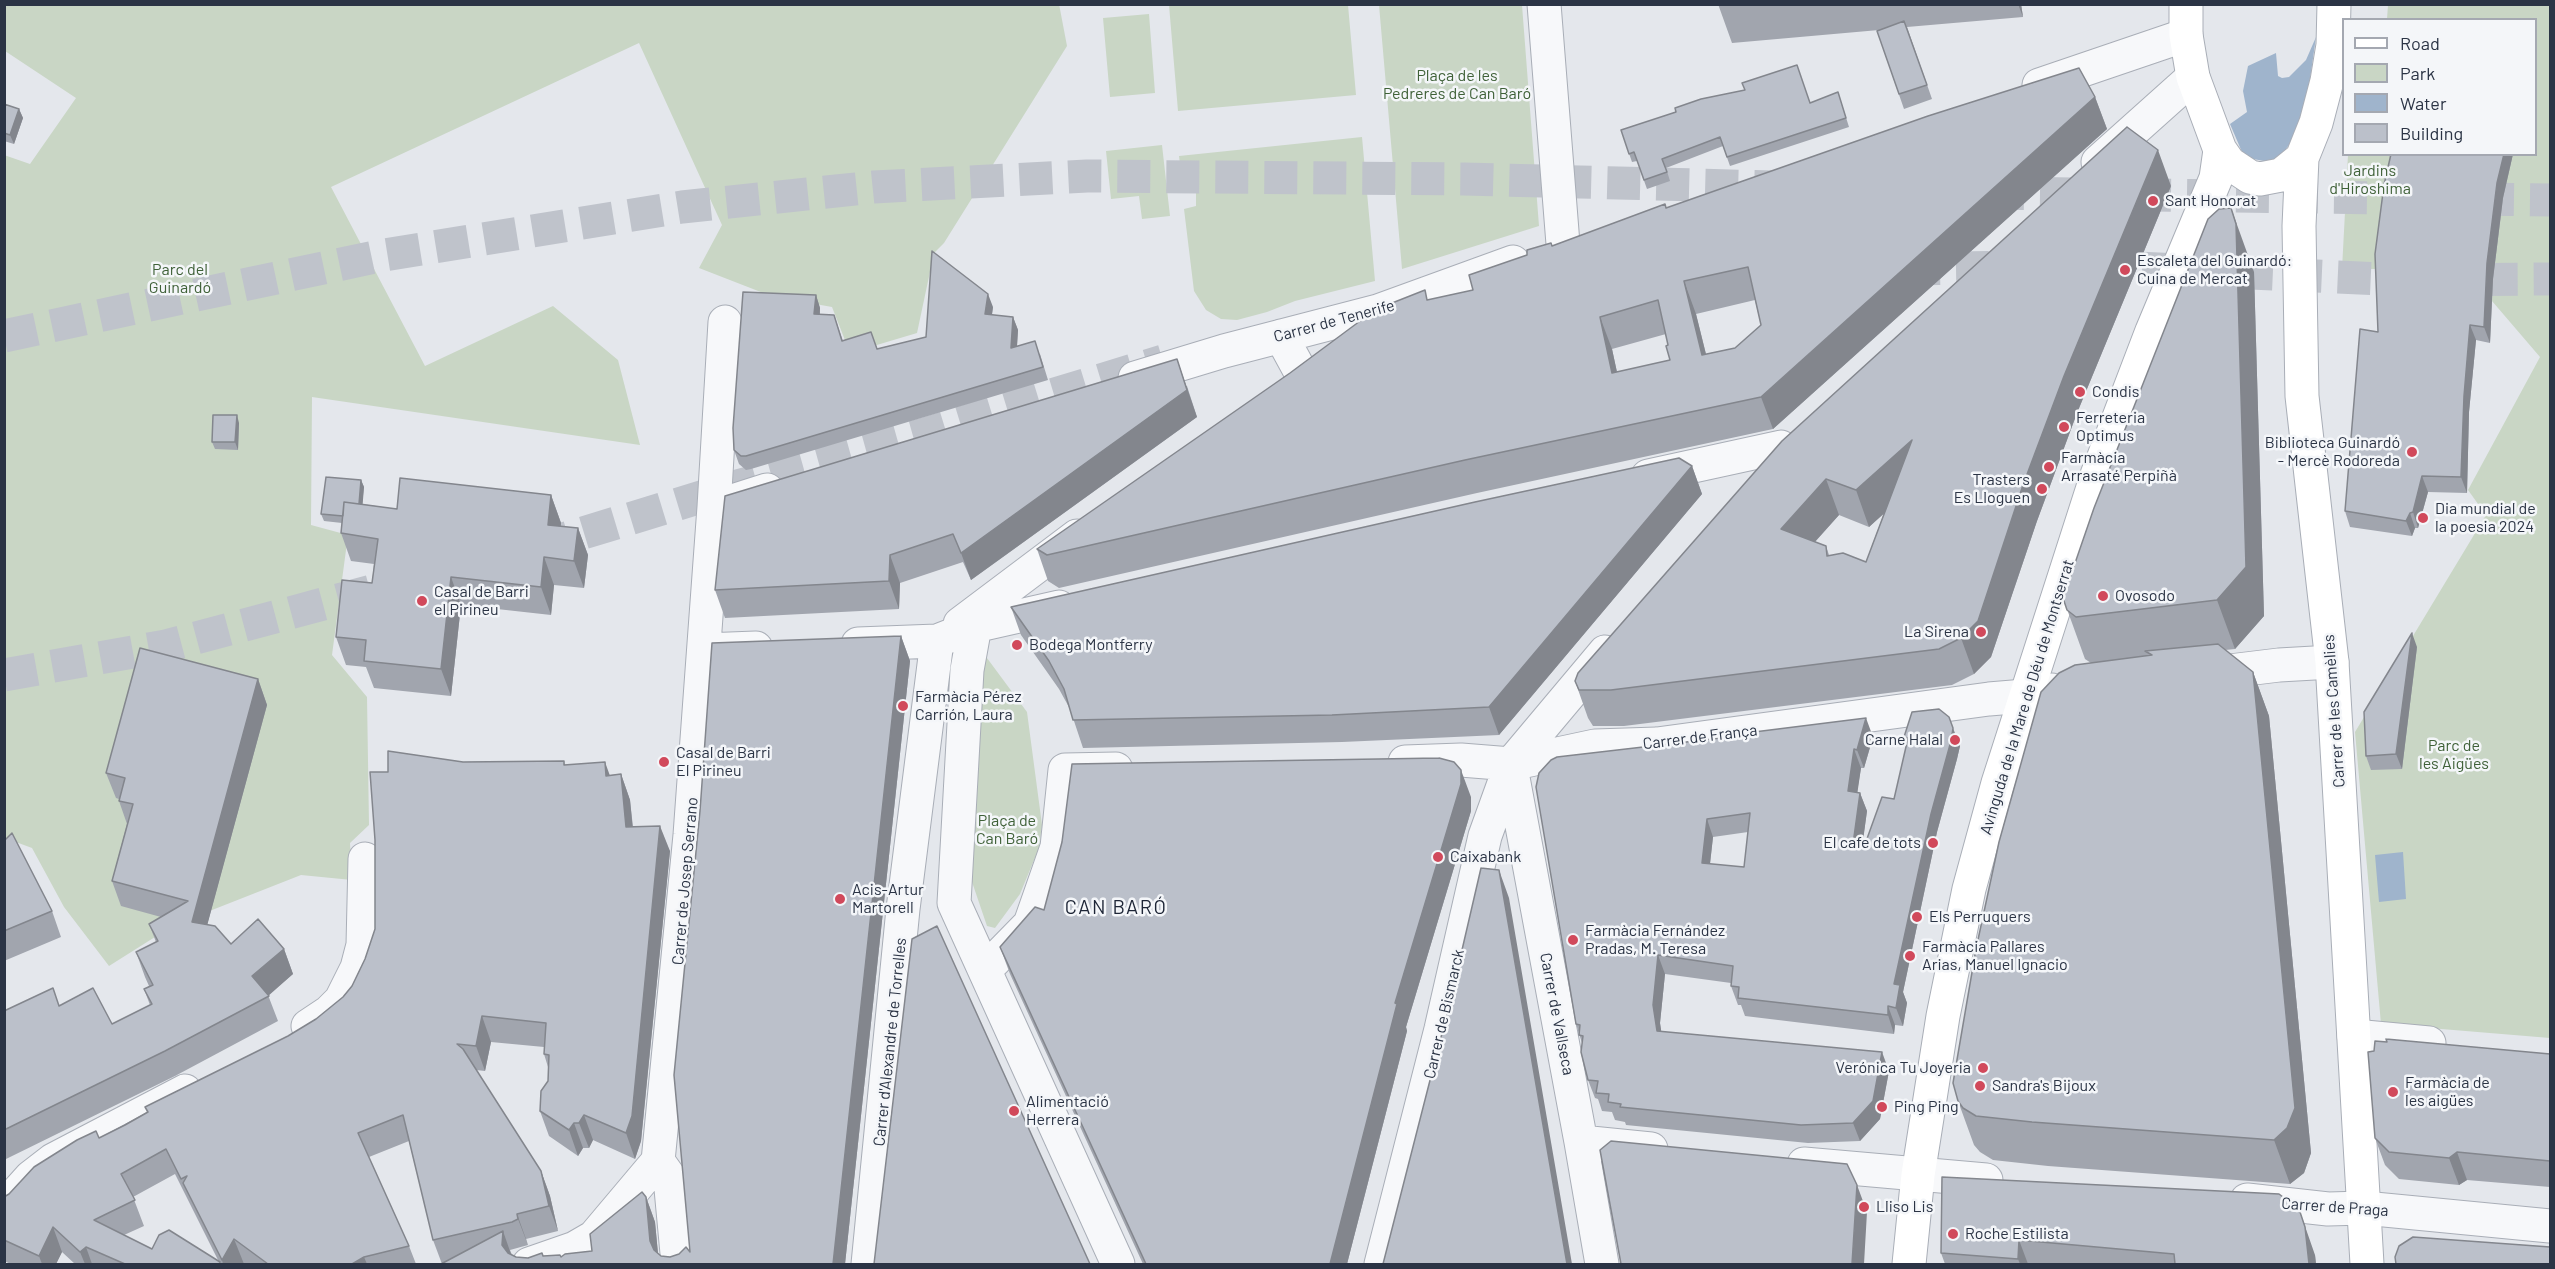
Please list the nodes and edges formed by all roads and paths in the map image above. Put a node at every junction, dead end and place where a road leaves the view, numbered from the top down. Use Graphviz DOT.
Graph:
graph roads {
  1 [pos="1544,4"];
  2 [pos="2334,4"];
  3 [pos="2186,20"];
  4 [pos="2193,77"];
  5 [pos="2012,94"];
  6 [pos="2220,150"];
  7 [pos="2302,158"];
  8 [pos="2074,183"];
  9 [pos="1378,310"];
  10 [pos="725,322"];
  11 [pos="1281,336"];
  12 [pos="1111,386"];
  13 [pos="794,482"];
  14 [pos="1616,482"];
  15 [pos="1750,483"];
  16 [pos="714,507"];
  17 [pos="1104,516"];
  18 [pos="1090,600"];
  19 [pos="1628,625"];
  20 [pos="975,626"];
  21 [pos="937,641"];
  22 [pos="828,646"];
  23 [pos="780,647"];
  24 [pos="704,650"];
  25 [pos="2332,662"];
  26 [pos="2179,676"];
  27 [pos="2076,686"];
  28 [pos="2025,696"];
  29 [pos="1378,762"];
  30 [pos="1511,764"];
  31 [pos="1151,768"];
  32 [pos="365,860"];
  33 [pos="985,970"];
  34 [pos="2354,1036"];
  35 [pos="284,1040"];
  36 [pos="2455,1046"];
  37 [pos="212,1077"];
  38 [pos="1581,1142"];
  39 [pos="1676,1151"];
  40 [pos="1769,1160"];
  41 [pos="658,1161"];
  42 [pos="1918,1175"];
  43 [pos="2015,1182"];
  44 [pos="2218,1198"];
  45 [pos="4,1207"];
  46 [pos="2364,1208"];
  47 [pos="2550,1226"];
  48 [pos="529,1264"];
  49 [pos="678,1264"];
  50 [pos="868,1264"];
  51 [pos="1118,1264"];
  52 [pos="1381,1264"];
  53 [pos="1602,1264"];
  54 [pos="1910,1264"];
  55 [pos="2367,1264"];
  1 -- 9 [label="street, Carrer de Tenerife"];
  2 -- 7 [label="street"];
  3 -- 4 [label="street"];
  3 -- 5 [label="street"];
  4 -- 6 [label="street"];
  4 -- 8 [label="street"];
  6 -- 7 [label="street"];
  6 -- 28 [label="street, Avinguda de la Mare de Déu de Montserrat"];
  7 -- 25 [label="street, Carrer de les Camèlies"];
  9 -- 11 [label="street, Carrer de Tenerife"];
  9 -- 11 [label="street"];
  10 -- 16 [label="street, Carrer de Josep Serrano"];
  11 -- 12 [label="street, Carrer de Tenerife"];
  13 -- 16 [label="street"];
  14 -- 15 [label="street"];
  16 -- 24 [label="street, Carrer de Josep Serrano"];
  17 -- 21 [label="street"];
  18 -- 20 [label="street"];
  19 -- 30 [label="street"];
  20 -- 21 [label="street"];
  20 -- 33 [label="street"];
  21 -- 22 [label="street"];
  21 -- 50 [label="street, Carrer d'Alexandre de Torrelles"];
  23 -- 24 [label="street"];
  24 -- 41 [label="street, Carrer de Josep Serrano"];
  25 -- 26 [label="street"];
  25 -- 34 [label="street, Carrer de les Camèlies"];
  27 -- 28 [label="street, Carrer de França"];
  28 -- 30 [label="street, Carrer de França"];
  28 -- 42 [label="street, Avinguda de la Mare de Déu de Montserrat"];
  29 -- 30 [label="street, Carrer de França"];
  30 -- 38 [label="street, Carrer de Vallseca"];
  30 -- 52 [label="street, Carrer de Bismarck"];
  31 -- 33 [label="street"];
  32 -- 35 [label="street"];
  33 -- 51 [label="street"];
  34 -- 36 [label="street"];
  34 -- 46 [label="street, Carrer de les Camèlies"];
  37 -- 45 [label="street"];
  38 -- 39 [label="street"];
  38 -- 53 [label="street, Carrer de Vallseca"];
  40 -- 42 [label="street"];
  41 -- 48 [label="street"];
  41 -- 49 [label="street"];
  42 -- 43 [label="street"];
  42 -- 54 [label="street, Avinguda de la Mare de Déu de Montserrat"];
  44 -- 46 [label="street, Carrer de Praga"];
  46 -- 47 [label="street, Carrer de Praga"];
  46 -- 55 [label="street, Carrer de les Camèlies"];
}
